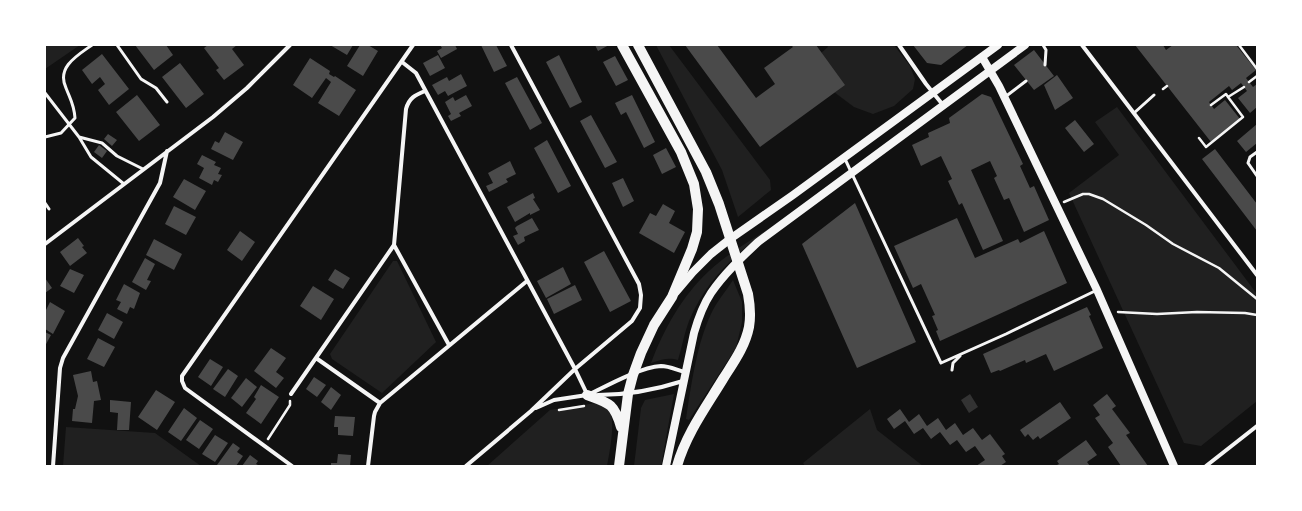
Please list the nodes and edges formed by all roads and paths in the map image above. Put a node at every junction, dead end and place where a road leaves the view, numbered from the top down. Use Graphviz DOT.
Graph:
graph roads {
  1 [pos="92,45"];
  2 [pos="116,45"];
  3 [pos="290,45"];
  4 [pos="413,45"];
  5 [pos="511,45"];
  6 [pos="622,45"];
  7 [pos="638,45"];
  8 [pos="899,45"];
  9 [pos="998,45"];
  10 [pos="1025,45"];
  11 [pos="1043,45"];
  12 [pos="1082,45"];
  13 [pos="1239,45"];
  14 [pos="982,57"];
  15 [pos="402,62"];
  16 [pos="1045,65"];
  17 [pos="1257,68"];
  18 [pos="991,71"];
  19 [pos="1257,76"];
  20 [pos="1026,81"];
  21 [pos="1249,82"];
  22 [pos="1167,86"];
  23 [pos="1244,86"];
  24 [pos="1163,89"];
  25 [pos="425,91"];
  26 [pos="933,92"];
  27 [pos="45,93"];
  28 [pos="1154,95"];
  29 [pos="1005,97"];
  30 [pos="1228,97"];
  31 [pos="167,102"];
  32 [pos="943,105"];
  33 [pos="1211,105"];
  34 [pos="1134,113"];
  35 [pos="69,125"];
  36 [pos="79,136"];
  37 [pos="45,137"];
  38 [pos="1199,138"];
  39 [pos="167,151"];
  40 [pos="1257,152"];
  41 [pos="844,157"];
  42 [pos="143,170"];
  43 [pos="851,173"];
  44 [pos="1257,176"];
  45 [pos="124,184"];
  46 [pos="45,203"];
  47 [pos="1056,206"];
  48 [pos="49,209"];
  49 [pos="45,244"];
  50 [pos="394,245"];
  51 [pos="1257,275"];
  52 [pos="527,281"];
  53 [pos="1096,290"];
  54 [pos="672,297"];
  55 [pos="1257,299"];
  56 [pos="1105,310"];
  57 [pos="1257,315"];
  58 [pos="449,345"];
  59 [pos="961,354"];
  60 [pos="316,358"];
  61 [pos="575,369"];
  62 [pos="952,370"];
  63 [pos="685,372"];
  64 [pos="633,375"];
  65 [pos="684,381"];
  66 [pos="291,394"];
  67 [pos="628,394"];
  68 [pos="587,395"];
  69 [pos="380,403"];
  70 [pos="588,406"];
  71 [pos="559,410"];
  72 [pos="531,411"];
  73 [pos="1257,426"];
  74 [pos="623,431"];
  75 [pos="264,446"];
  76 [pos="53,466"];
  77 [pos="292,466"];
  78 [pos="368,466"];
  79 [pos="466,466"];
  80 [pos="619,466"];
  81 [pos="666,466"];
  82 [pos="677,466"];
  83 [pos="1174,466"];
  84 [pos="1206,466"];
  1 -- 35 [label="lane"];
  2 -- 31 [label="lane"];
  3 -- 39 [label="street"];
  4 -- 15 [label="street"];
  5 -- 61 [label="street"];
  6 -- 54 [label="main road"];
  7 -- 82 [label="main road"];
  8 -- 26 [label="street"];
  9 -- 14 [label="main road"];
  10 -- 18 [label="main road"];
  11 -- 16 [label="lane"];
  12 -- 34 [label="street"];
  13 -- 17 [label="path"];
  14 -- 18 [label="main road"];
  14 -- 26 [label="main road"];
  15 -- 25 [label="street"];
  15 -- 75 [label="street"];
  18 -- 29 [label="main road"];
  18 -- 32 [label="main road"];
  19 -- 21 [label="path"];
  20 -- 29 [label="lane"];
  22 -- 24 [label="path"];
  23 -- 30 [label="path"];
  25 -- 50 [label="street"];
  25 -- 52 [label="street"];
  26 -- 32 [label="street"];
  26 -- 41 [label="main road"];
  27 -- 35 [label="lane"];
  28 -- 34 [label="lane"];
  29 -- 47 [label="main road"];
  30 -- 33 [label="path"];
  30 -- 38 [label="path"];
  32 -- 43 [label="main road"];
  34 -- 51 [label="street"];
  35 -- 36 [label="lane"];
  35 -- 37 [label="lane"];
  36 -- 42 [label="lane"];
  36 -- 45 [label="lane"];
  39 -- 42 [label="street"];
  39 -- 76 [label="street"];
  40 -- 44 [label="lane"];
  41 -- 43 [label="lane"];
  41 -- 54 [label="main road"];
  42 -- 45 [label="street"];
  43 -- 59 [label="lane"];
  43 -- 63 [label="main road"];
  45 -- 49 [label="street"];
  46 -- 48 [label="lane"];
  47 -- 53 [label="main road"];
  47 -- 55 [label="path"];
  50 -- 58 [label="street"];
  50 -- 60 [label="street"];
  52 -- 58 [label="street"];
  52 -- 61 [label="street"];
  53 -- 56 [label="main road"];
  53 -- 59 [label="lane"];
  54 -- 64 [label="main road"];
  56 -- 57 [label="path"];
  56 -- 83 [label="main road"];
  58 -- 69 [label="street"];
  59 -- 62 [label="lane"];
  60 -- 66 [label="street"];
  60 -- 69 [label="street"];
  61 -- 68 [label="street"];
  61 -- 72 [label="street"];
  63 -- 64 [label="street"];
  63 -- 65 [label="main road"];
  64 -- 67 [label="main road"];
  64 -- 68 [label="street"];
  65 -- 67 [label="street"];
  65 -- 81 [label="main road"];
  66 -- 75 [label="path"];
  67 -- 68 [label="street"];
  67 -- 74 [label="main road"];
  68 -- 72 [label="street"];
  68 -- 74 [label="main road"];
  69 -- 78 [label="street"];
  70 -- 71 [label="path"];
  72 -- 79 [label="street"];
  73 -- 84 [label="street"];
  74 -- 80 [label="main road"];
  75 -- 77 [label="street"];
}
